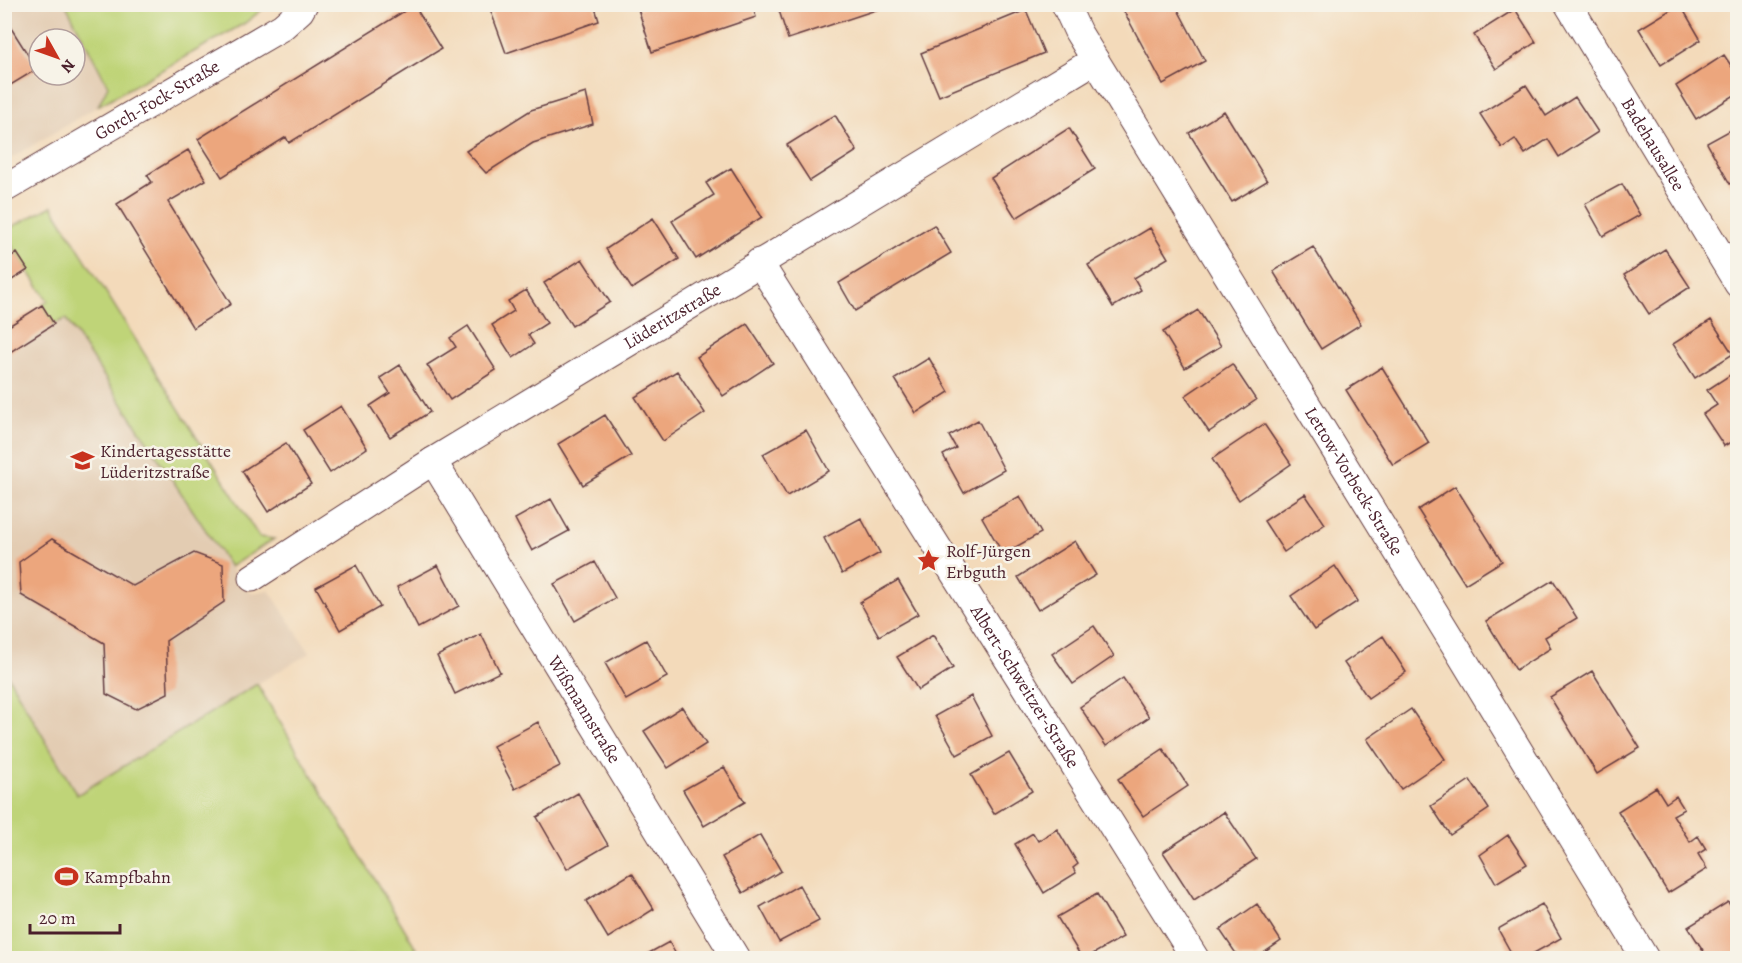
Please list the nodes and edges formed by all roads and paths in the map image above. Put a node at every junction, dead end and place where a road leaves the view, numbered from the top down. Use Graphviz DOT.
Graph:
graph roads {
  1 [pos="304,4"];
  2 [pos="1065,4"];
  3 [pos="1568,4"];
  4 [pos="1095,60"];
  5 [pos="4,189"];
  6 [pos="759,262"];
  7 [pos="1737,284"];
  8 [pos="432,461"];
  9 [pos="252,578"];
  10 [pos="736,958"];
  11 [pos="1195,958"];
  12 [pos="1645,958"];
  1 -- 5 [label="street, Gorch-Fock-Straße"];
  2 -- 4 [label="street, Lettow-Vorbeck-Straße"];
  3 -- 7 [label="street, Badehausallee"];
  4 -- 6 [label="street, Lüderitzstraße"];
  4 -- 12 [label="street, Lettow-Vorbeck-Straße"];
  6 -- 8 [label="street, Lüderitzstraße"];
  6 -- 11 [label="street, Albert-Schweitzer-Straße"];
  8 -- 9 [label="street, Lüderitzstraße"];
  8 -- 10 [label="street, Wißmannstraße"];
}
